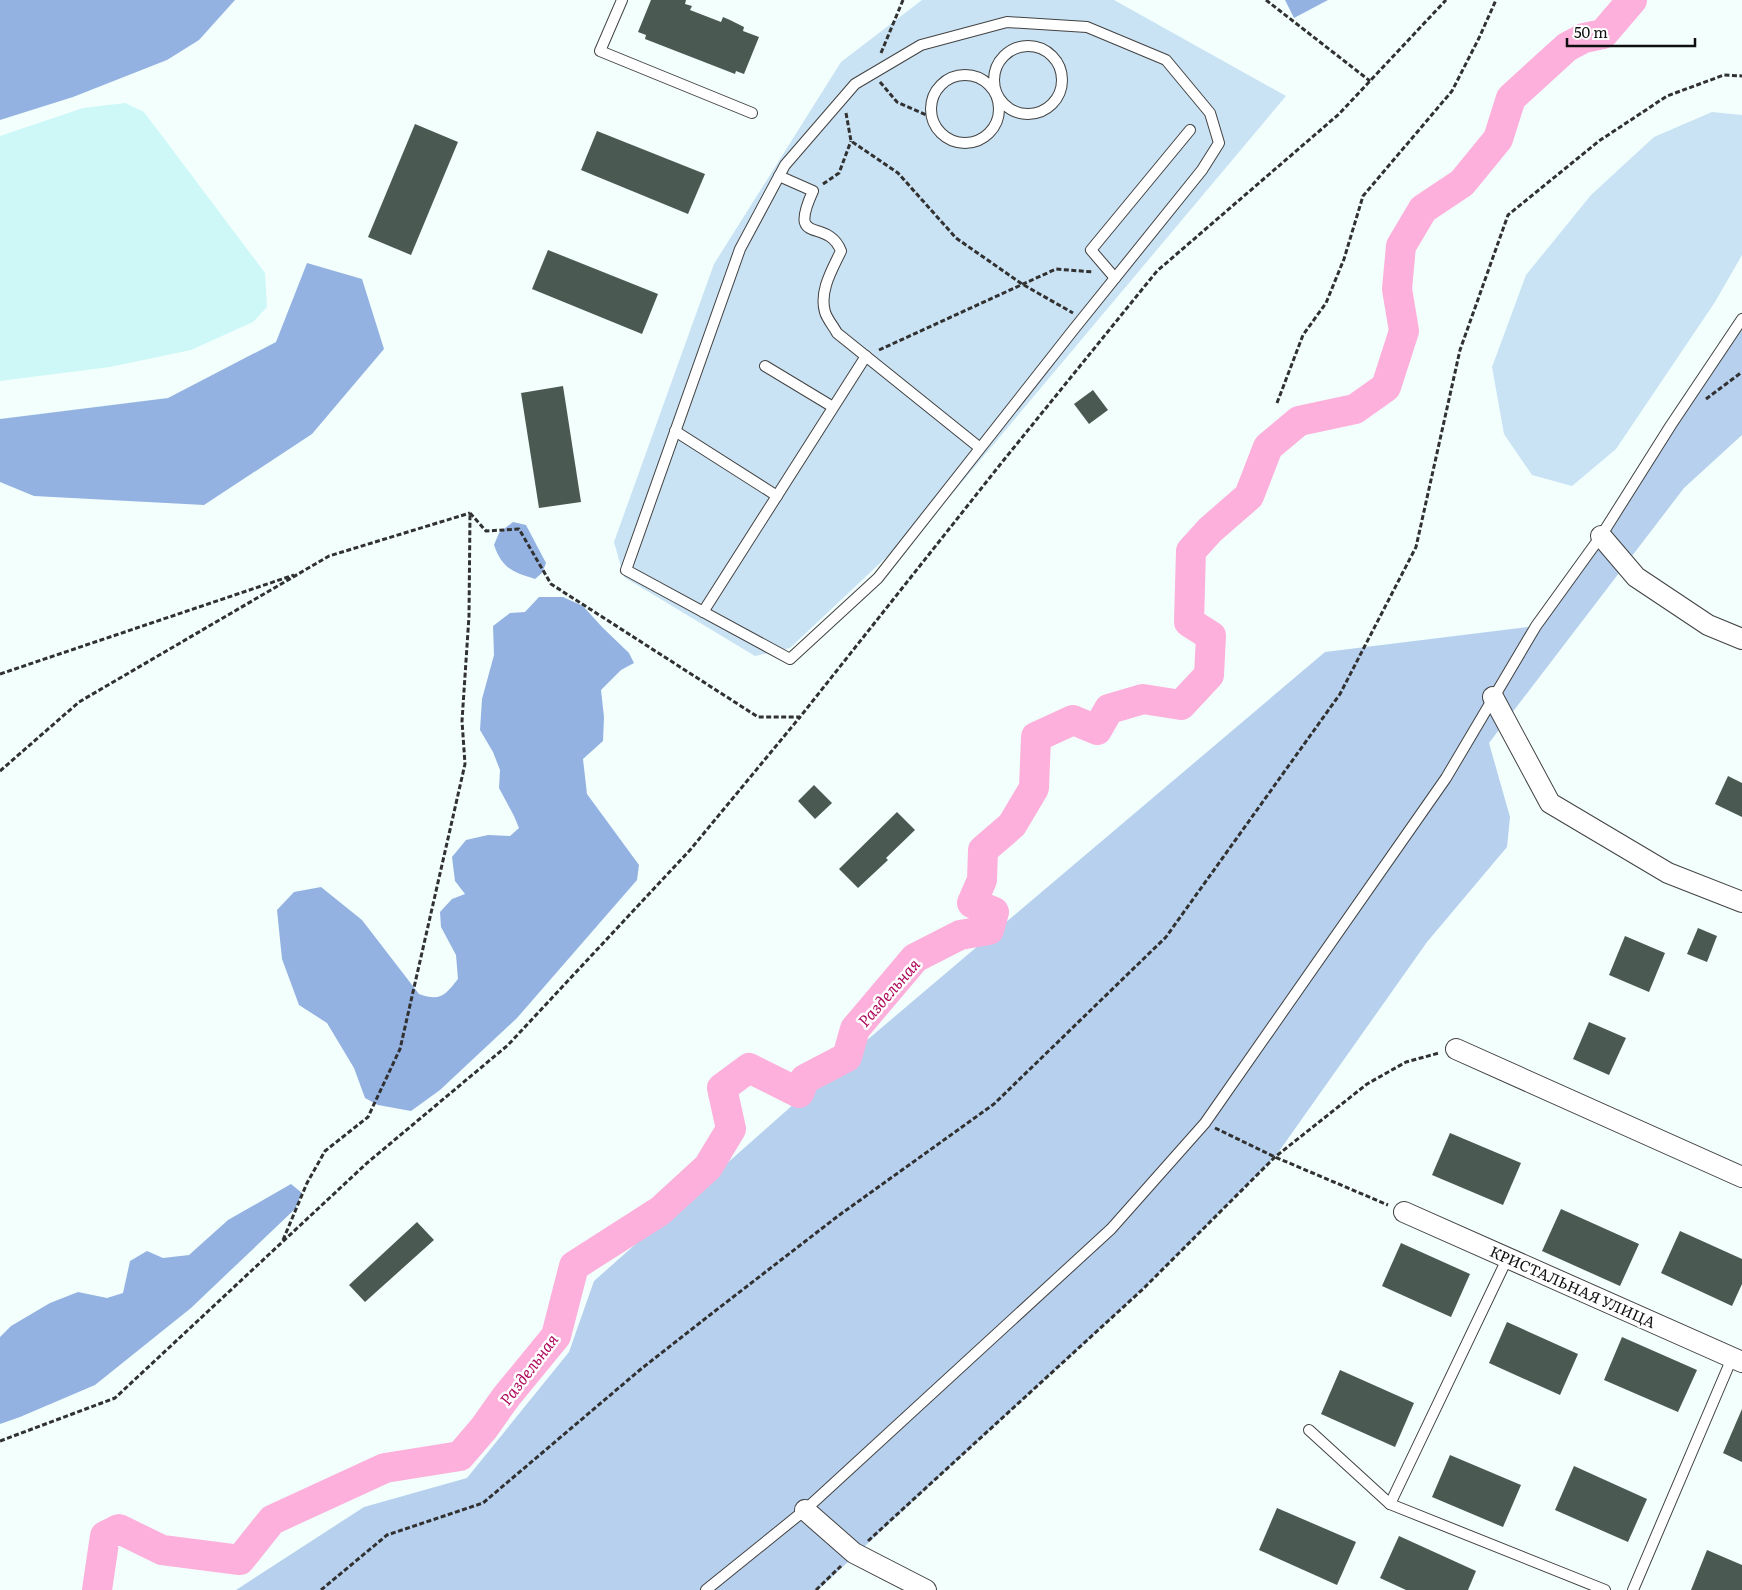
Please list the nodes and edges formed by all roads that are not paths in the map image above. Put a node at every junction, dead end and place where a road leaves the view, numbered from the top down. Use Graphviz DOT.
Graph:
graph roads {
  1 [pos="622,0"];
  2 [pos="996,94"];
  3 [pos="752,113"];
  4 [pos="1190,130"];
  5 [pos="779,176"];
  6 [pos="1115,278"];
  7 [pos="1742,319"];
  8 [pos="866,356"];
  9 [pos="765,366"];
  10 [pos="833,407"];
  11 [pos="675,431"];
  12 [pos="980,448"];
  13 [pos="777,496"];
  14 [pos="1601,536"];
  15 [pos="703,612"];
  16 [pos="1742,639"];
  17 [pos="1493,697"];
  18 [pos="1742,902"];
  19 [pos="1456,1049"];
  20 [pos="1742,1177"];
  21 [pos="1404,1212"];
  22 [pos="1508,1257"];
  23 [pos="1737,1360"];
  24 [pos="1309,1430"];
  25 [pos="1390,1504"];
  26 [pos="805,1510"];
  27 [pos="706,1590"];
  28 [pos="926,1590"];
  29 [pos="1605,1590"];
  30 [pos="1633,1590"];
  1 -- 3 [label="lane"];
  2 -- 2 [label="lane"];
  2 -- 2 [label="lane"];
  4 -- 6 [label="lane"];
  5 -- 6 [label="lane"];
  5 -- 8 [label="lane"];
  5 -- 11 [label="lane"];
  6 -- 12 [label="lane"];
  7 -- 14 [label="lane"];
  8 -- 10 [label="lane"];
  8 -- 12 [label="lane"];
  9 -- 10 [label="lane"];
  10 -- 13 [label="lane"];
  11 -- 13 [label="lane"];
  11 -- 15 [label="lane"];
  12 -- 15 [label="lane"];
  13 -- 15 [label="lane"];
  14 -- 16 [label="street"];
  14 -- 17 [label="lane"];
  17 -- 18 [label="street"];
  17 -- 26 [label="lane"];
  19 -- 20 [label="street"];
  21 -- 22 [label="street, КРИСТАЛЬНАЯ УЛИЦА"];
  22 -- 23 [label="street, КРИСТАЛЬНАЯ УЛИЦА"];
  22 -- 25 [label="lane"];
  23 -- 30 [label="lane"];
  24 -- 25 [label="lane"];
  25 -- 29 [label="lane"];
  26 -- 27 [label="lane"];
  26 -- 28 [label="street"];
}
